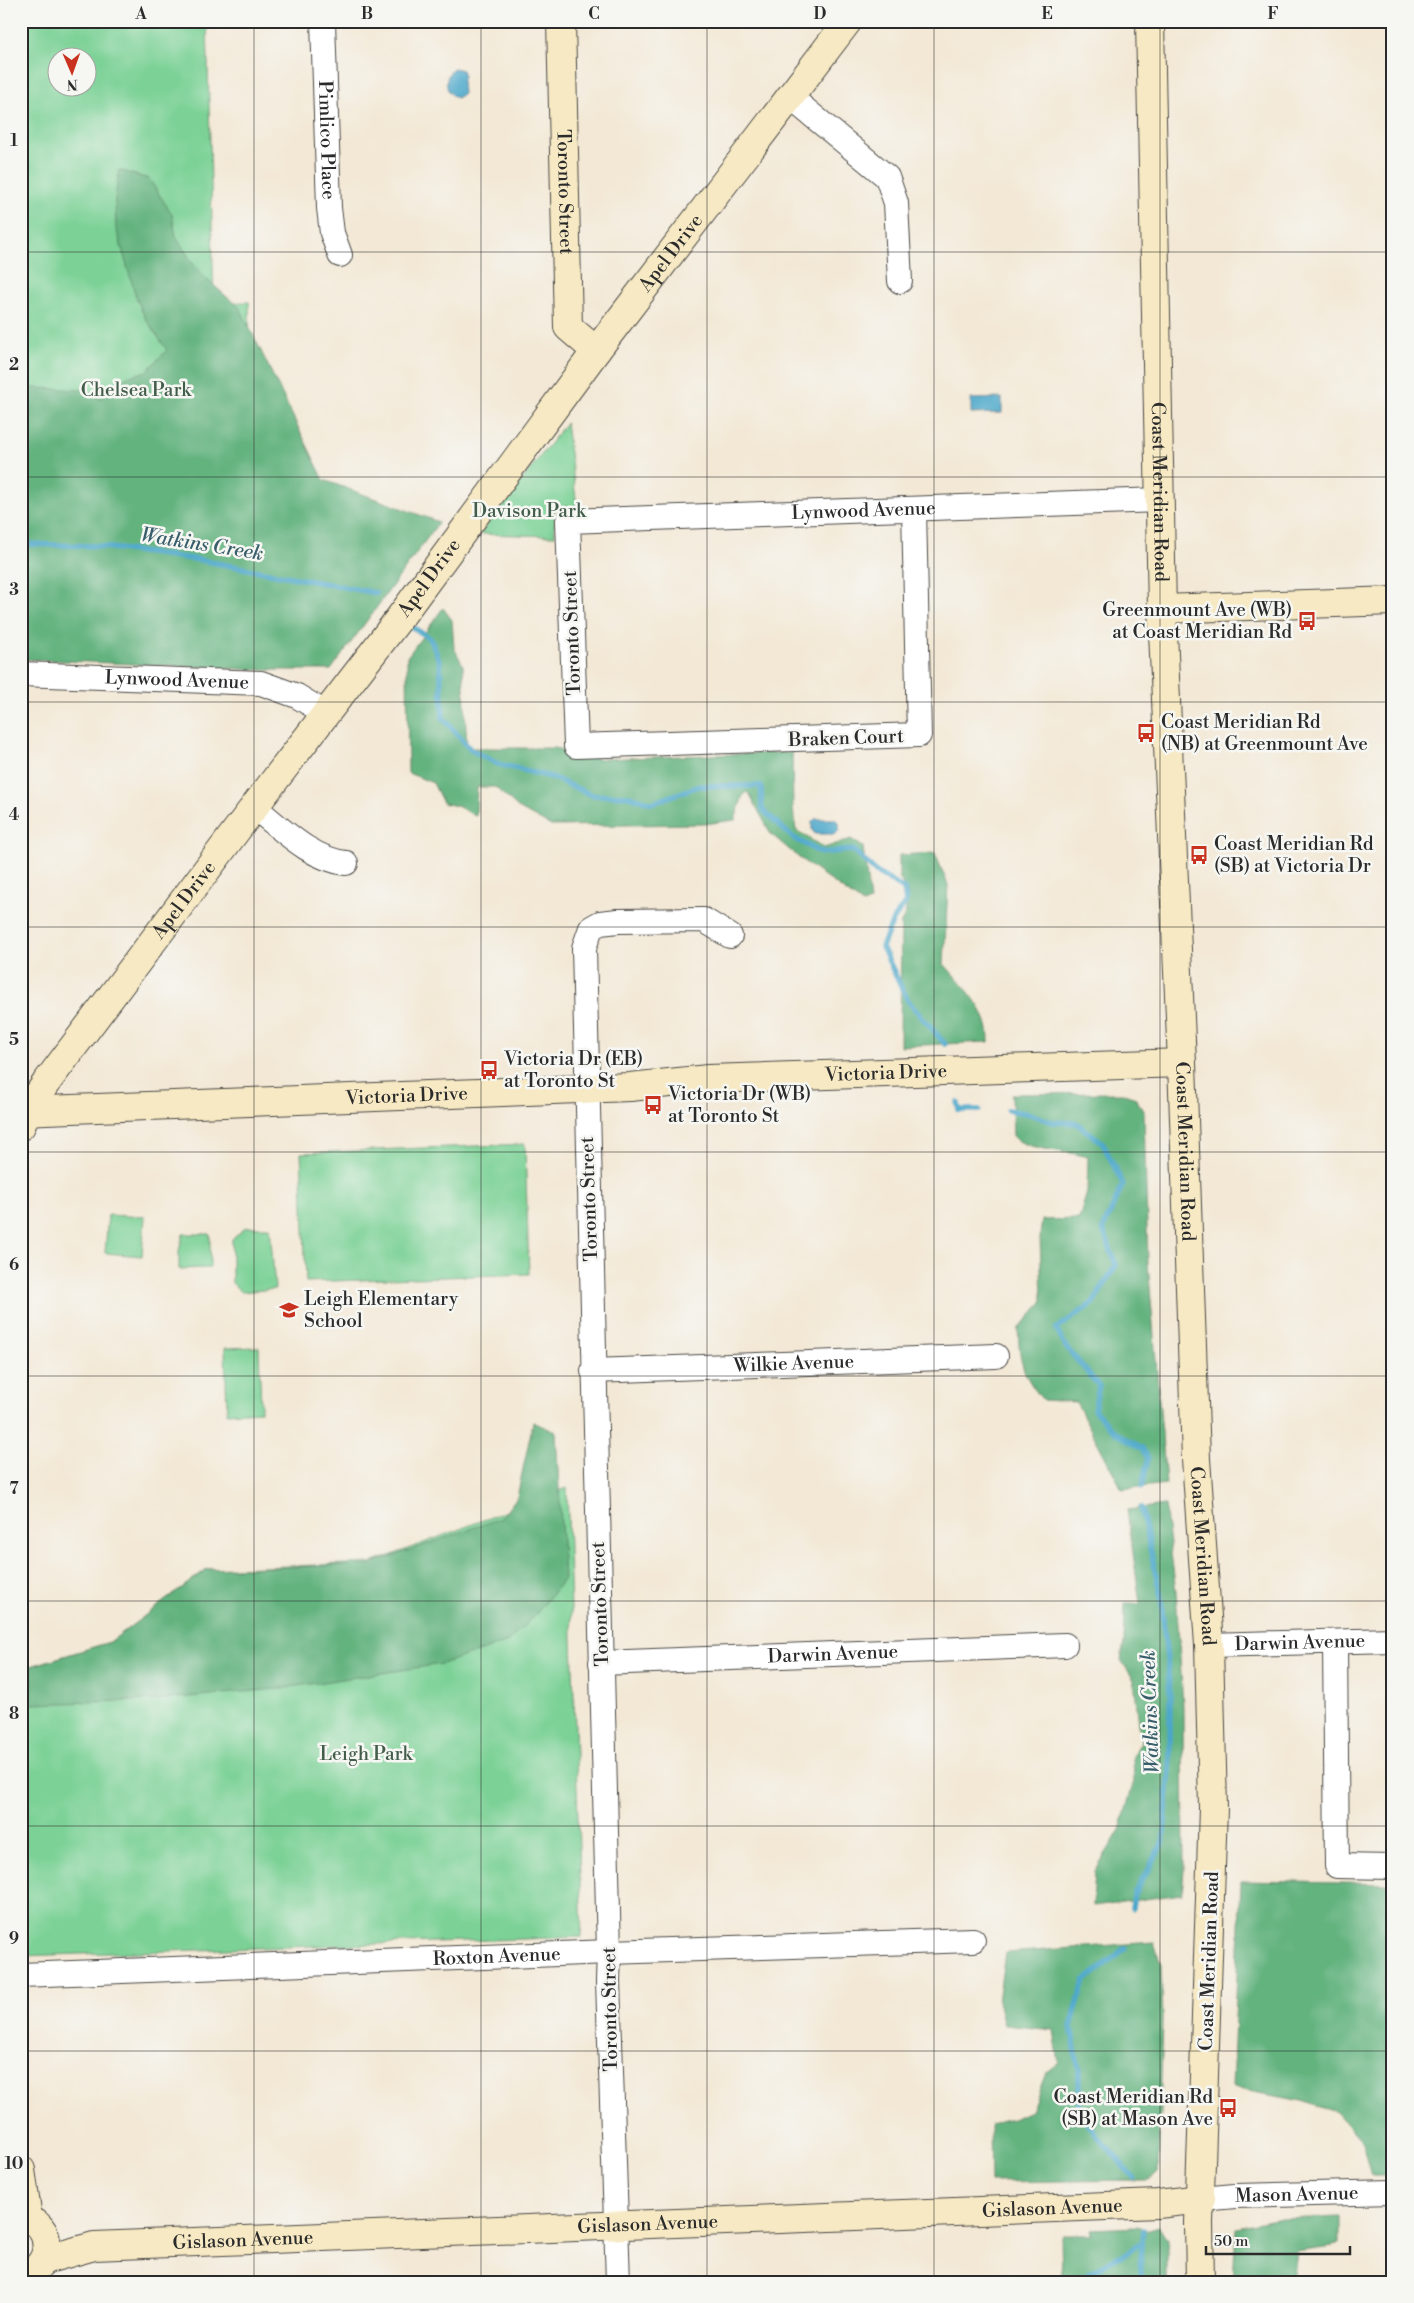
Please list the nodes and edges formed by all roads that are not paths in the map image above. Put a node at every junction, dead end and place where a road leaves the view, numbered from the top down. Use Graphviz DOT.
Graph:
graph roads {
  1 [pos="323,21"];
  2 [pos="561,21"];
  3 [pos="848,21"];
  4 [pos="1150,21"];
  5 [pos="790,97"];
  6 [pos="340,255"];
  7 [pos="900,281"];
  8 [pos="596,351"];
  9 [pos="1160,500"];
  10 [pos="914,509"];
  11 [pos="568,521"];
  12 [pos="1393,601"];
  13 [pos="1162,610"];
  14 [pos="21,674"];
  15 [pos="325,713"];
  16 [pos="576,746"];
  17 [pos="254,807"];
  18 [pos="346,863"];
  19 [pos="730,936"];
  20 [pos="1182,1063"];
  21 [pos="586,1089"];
  22 [pos="23,1116"];
  23 [pos="996,1356"];
  24 [pos="593,1371"];
  25 [pos="1393,1640"];
  26 [pos="1335,1642"];
  27 [pos="1065,1645"];
  28 [pos="1209,1646"];
  29 [pos="601,1663"];
  30 [pos="1393,1867"];
  31 [pos="973,1940"];
  32 [pos="609,1952"];
  33 [pos="21,1974"];
  34 [pos="21,2170"];
  35 [pos="1393,2192"];
  36 [pos="1201,2199"];
  37 [pos="616,2225"];
  38 [pos="30,2251"];
  39 [pos="618,2282"];
  40 [pos="1200,2282"];
  1 -- 6 [label="street, Pimlico Place"];
  2 -- 8 [label="main road, Toronto Street"];
  3 -- 5 [label="main road, Apel Drive"];
  4 -- 9 [label="main road, Coast Meridian Road"];
  5 -- 7 [label="street"];
  5 -- 8 [label="main road, Apel Drive"];
  8 -- 15 [label="main road, Apel Drive"];
  9 -- 10 [label="street, Lynwood Avenue"];
  9 -- 13 [label="main road, Coast Meridian Road"];
  10 -- 11 [label="street, Lynwood Avenue"];
  10 -- 16 [label="street, Braken Court"];
  11 -- 16 [label="street, Toronto Street"];
  12 -- 13 [label="main road"];
  13 -- 20 [label="main road, Coast Meridian Road"];
  14 -- 15 [label="street, Lynwood Avenue"];
  15 -- 17 [label="main road, Apel Drive"];
  17 -- 18 [label="street"];
  17 -- 22 [label="main road, Apel Drive"];
  19 -- 21 [label="street, Toronto Street"];
  20 -- 21 [label="main road, Victoria Drive"];
  20 -- 28 [label="main road, Coast Meridian Road"];
  21 -- 22 [label="main road, Victoria Drive"];
  21 -- 24 [label="street, Toronto Street"];
  23 -- 24 [label="street, Wilkie Avenue"];
  24 -- 29 [label="street, Toronto Street"];
  25 -- 26 [label="street, Darwin Avenue"];
  26 -- 28 [label="street, Darwin Avenue"];
  26 -- 30 [label="street"];
  27 -- 29 [label="street, Darwin Avenue"];
  28 -- 36 [label="main road, Coast Meridian Road"];
  29 -- 32 [label="street, Toronto Street"];
  31 -- 32 [label="street, Roxton Avenue"];
  32 -- 33 [label="street, Roxton Avenue"];
  32 -- 37 [label="street, Toronto Street"];
  34 -- 38 [label="main road"];
  35 -- 36 [label="street, Mason Avenue"];
  36 -- 37 [label="main road, Gislason Avenue"];
  36 -- 40 [label="main road, Coast Meridian Road"];
  37 -- 38 [label="main road, Gislason Avenue"];
  37 -- 39 [label="street, Toronto Street"];
}
